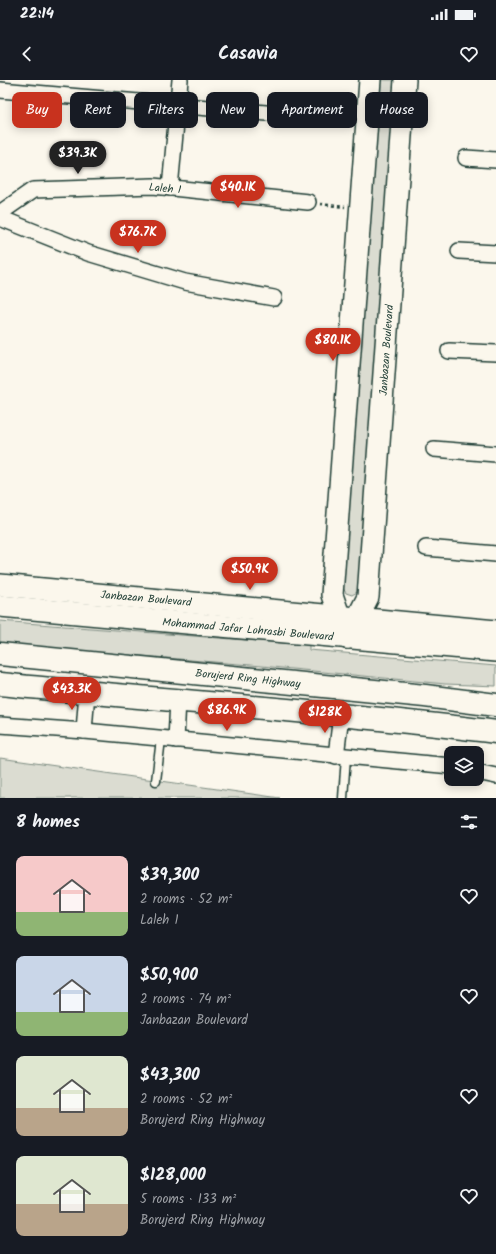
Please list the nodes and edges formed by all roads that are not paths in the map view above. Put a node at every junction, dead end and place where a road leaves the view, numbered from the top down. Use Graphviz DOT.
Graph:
graph roads {
  1 [pos="180,80"];
  2 [pos="370,80"];
  3 [pos="405,80"];
  4 [pos="0,90"];
  5 [pos="179,92"];
  6 [pos="134,101"];
  7 [pos="198,107"];
  8 [pos="267,113"];
  9 [pos="176,128"];
  10 [pos="466,158"];
  11 [pos="496,160"];
  12 [pos="170,188"];
  13 [pos="308,202"];
  14 [pos="0,213"];
  15 [pos="0,218"];
  16 [pos="459,251"];
  17 [pos="496,253"];
  18 [pos="274,298"];
  19 [pos="449,351"];
  20 [pos="496,353"];
  21 [pos="434,449"];
  22 [pos="496,454"];
  23 [pos="426,548"];
  24 [pos="496,554"];
  25 [pos="0,585"];
  26 [pos="0,606"];
  27 [pos="349,616"];
  28 [pos="496,631"];
  29 [pos="348,638"];
  30 [pos="496,651"];
  31 [pos="0,654"];
  32 [pos="0,684"];
  33 [pos="87,692"];
  34 [pos="178,700"];
  35 [pos="489,702"];
  36 [pos="342,714"];
  37 [pos="0,725"];
  38 [pos="84,731"];
  39 [pos="496,732"];
  40 [pos="161,739"];
  41 [pos="176,740"];
  42 [pos="341,757"];
  43 [pos="444,765"];
  44 [pos="484,773"];
  45 [pos="496,776"];
  46 [pos="156,780"];
  47 [pos="343,798"];
  1 -- 5 [label="street"];
  2 -- 27 [label="main road"];
  3 -- 27 [label="main road, Janbazan Boulevard"];
  4 -- 6 [label="street"];
  7 -- 8 [label="street"];
  9 -- 12 [label="street"];
  10 -- 11 [label="street"];
  12 -- 13 [label="street, Laleh 1"];
  12 -- 14 [label="street, Laleh 1"];
  15 -- 18 [label="street"];
  16 -- 17 [label="street"];
  19 -- 20 [label="street"];
  21 -- 22 [label="street"];
  23 -- 24 [label="street"];
  25 -- 27 [label="main road, Janbazan Boulevard"];
  26 -- 29 [label="main road, Mohammad Jafar Lohrasbi Boulevard"];
  27 -- 28 [label="main road, Janbazan Boulevard"];
  27 -- 29 [label="main road"];
  29 -- 30 [label="main road, Mohammad Jafar Lohrasbi Boulevard"];
  31 -- 35 [label="highway, Borujerd Ring Highway"];
  32 -- 33 [label="highway"];
  33 -- 34 [label="highway"];
  33 -- 38 [label="street"];
  34 -- 36 [label="highway"];
  34 -- 41 [label="street"];
  36 -- 39 [label="highway"];
  36 -- 42 [label="street"];
  37 -- 38 [label="street"];
  38 -- 40 [label="street"];
  40 -- 41 [label="street"];
  40 -- 46 [label="lane"];
  41 -- 42 [label="street"];
  42 -- 43 [label="street"];
  42 -- 47 [label="lane"];
  44 -- 45 [label="street"];
}
